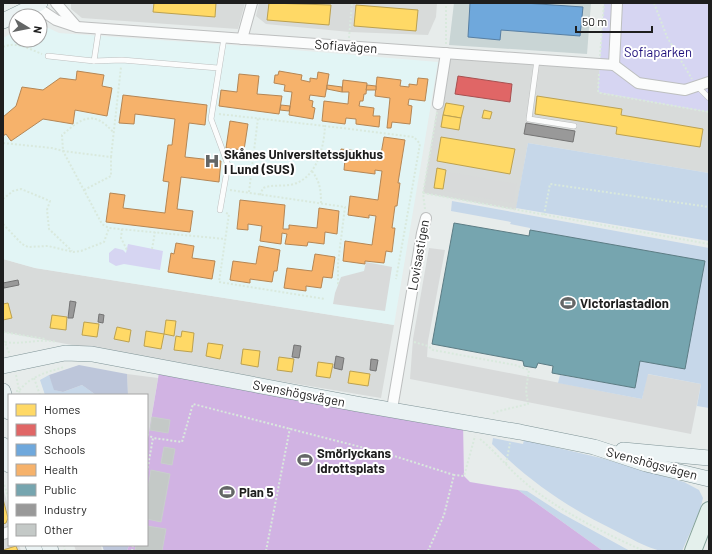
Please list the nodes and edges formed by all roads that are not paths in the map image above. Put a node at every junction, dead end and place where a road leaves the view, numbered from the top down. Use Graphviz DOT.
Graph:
graph roads {
  1 [pos="56,3"];
  2 [pos="252,3"];
  3 [pos="617,3"];
  4 [pos="37,4"];
  5 [pos="3,21"];
  6 [pos="77,27"];
  7 [pos="99,28"];
  8 [pos="224,38"];
  9 [pos="242,39"];
  10 [pos="446,53"];
  11 [pos="48,56"];
  12 [pos="537,60"];
  13 [pos="94,61"];
  14 [pos="614,65"];
  15 [pos="218,68"];
  16 [pos="709,82"];
  17 [pos="698,87"];
  18 [pos="709,98"];
  19 [pos="438,104"];
  20 [pos="574,126"];
  21 [pos="220,210"];
  22 [pos="426,218"];
  23 [pos="8,365"];
  24 [pos="3,391"];
  25 [pos="8,408"];
  26 [pos="392,409"];
  27 [pos="3,445"];
  28 [pos="594,447"];
  29 [pos="709,458"];
  30 [pos="8,462"];
  31 [pos="709,479"];
  32 [pos="709,510"];
  33 [pos="692,551"];
  1 -- 6 [label="street"];
  2 -- 9 [label="street"];
  3 -- 14 [label="street"];
  4 -- 5 [label="main road"];
  4 -- 6 [label="street, Sofiavägen"];
  6 -- 7 [label="street, Sofiavägen"];
  7 -- 8 [label="street, Sofiavägen"];
  7 -- 13 [label="lane"];
  8 -- 9 [label="street, Sofiavägen"];
  8 -- 15 [label="lane"];
  9 -- 10 [label="street, Sofiavägen"];
  10 -- 12 [label="street, Sofiavägen"];
  10 -- 19 [label="street"];
  11 -- 13 [label="lane"];
  12 -- 14 [label="street, Sofiavägen"];
  12 -- 20 [label="lane"];
  13 -- 15 [label="lane"];
  14 -- 17 [label="street"];
  15 -- 21 [label="lane"];
  16 -- 17 [label="street"];
  17 -- 18 [label="lane"];
  22 -- 26 [label="street, Lovisastigen"];
  23 -- 26 [label="main road, Svenshögsvägen"];
  24 -- 25 [label="main road"];
  26 -- 28 [label="main road, Svenshögsvägen"];
  27 -- 30 [label="main road"];
  28 -- 29 [label="main road, Svenshögsvägen"];
  28 -- 31 [label="main road, Svenshögsvägen"];
  32 -- 33 [label="main road"];
}
